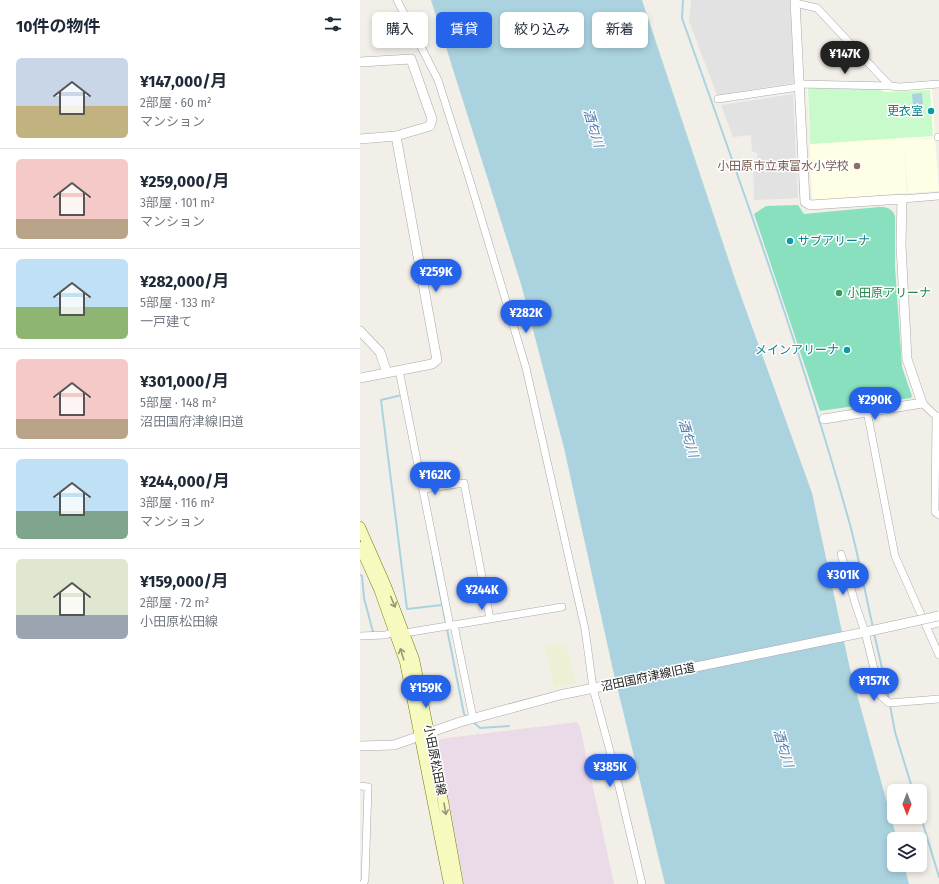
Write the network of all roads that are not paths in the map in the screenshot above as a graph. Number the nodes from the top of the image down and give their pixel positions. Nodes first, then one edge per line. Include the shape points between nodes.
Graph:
1 (397, 0) edge
2 (795, 2) edge
3 (360, 62) edge
4 (939, 84) edge
5 (800, 85) junction
6 (890, 86) junction
7 (718, 99) dead end
8 (396, 136) junction
9 (360, 139) edge
10 (939, 196) edge
11 (902, 199) junction
12 (362, 336) edge
13 (399, 370) junction
14 (387, 373) junction
15 (360, 378) edge
16 (922, 403) junction
17 (867, 412) junction
18 (938, 416) edge
19 (824, 419) dead end
20 (424, 489) junction
21 (939, 515) edge
22 (360, 527) edge
23 (360, 547) edge
24 (841, 554) dead end
25 (562, 607) dead end
26 (939, 616) edge
27 (490, 619) junction
28 (939, 623) edge
29 (452, 626) junction
30 (926, 626) junction
31 (868, 631) junction
32 (400, 633) junction
33 (360, 636) edge
34 (939, 655) edge
35 (593, 688) junction
36 (939, 699) edge
37 (473, 718) junction
38 (425, 735) junction
39 (360, 746) edge
40 (360, 786) edge
41 (363, 884) edge
42 (449, 884) edge
43 (458, 884) edge
44 (642, 884) edge

1 - 35 street via 438,80 472,184 526,368 585,629
2 - 5 street
2 - 6 street via 817,8
3 - 8 street via 411,59 432,118 430,126
4 - 6 street
5 - 6 street
5 - 7 street
5 - 11 street via 805,202 810,204
8 - 9 street
8 - 13 street via 437,360 432,364
10 - 11 street
11 - 16 street via 901,245 907,359
12 - 14 street via 380,352
13 - 14 street
13 - 20 street
14 - 15 street
16 - 17 street
16 - 18 street
17 - 19 street
17 - 30 street via 895,556
18 - 21 street via 935,512
20 - 27 street via 464,483
20 - 29 street
22 -> 32 main road, 小田原松田線
23 - 32 main road, 小田原松田線
24 - 31 street via 856,606
25 - 27 street
26 - 31 street, 沼田国府津線旧道, bridge
27 - 29 street
28 - 30 street
29 - 32 street
29 - 37 street
30 - 34 street
31 - 35 street, 沼田国府津線旧道
31 - 36 street via 876,685 884,701 899,704
32 - 33 street
32 - 38 main road, 小田原松田線 via 414,659
35 - 37 street, 沼田国府津線旧道
35 - 44 street via 616,770
37 - 38 street, 沼田国府津線旧道
38 - 39 street, 沼田国府津線旧道 via 394,744
38 - 42 main road, 小田原松田線
38 -> 43 main road, 小田原松田線
40 - 41 street via 368,787

